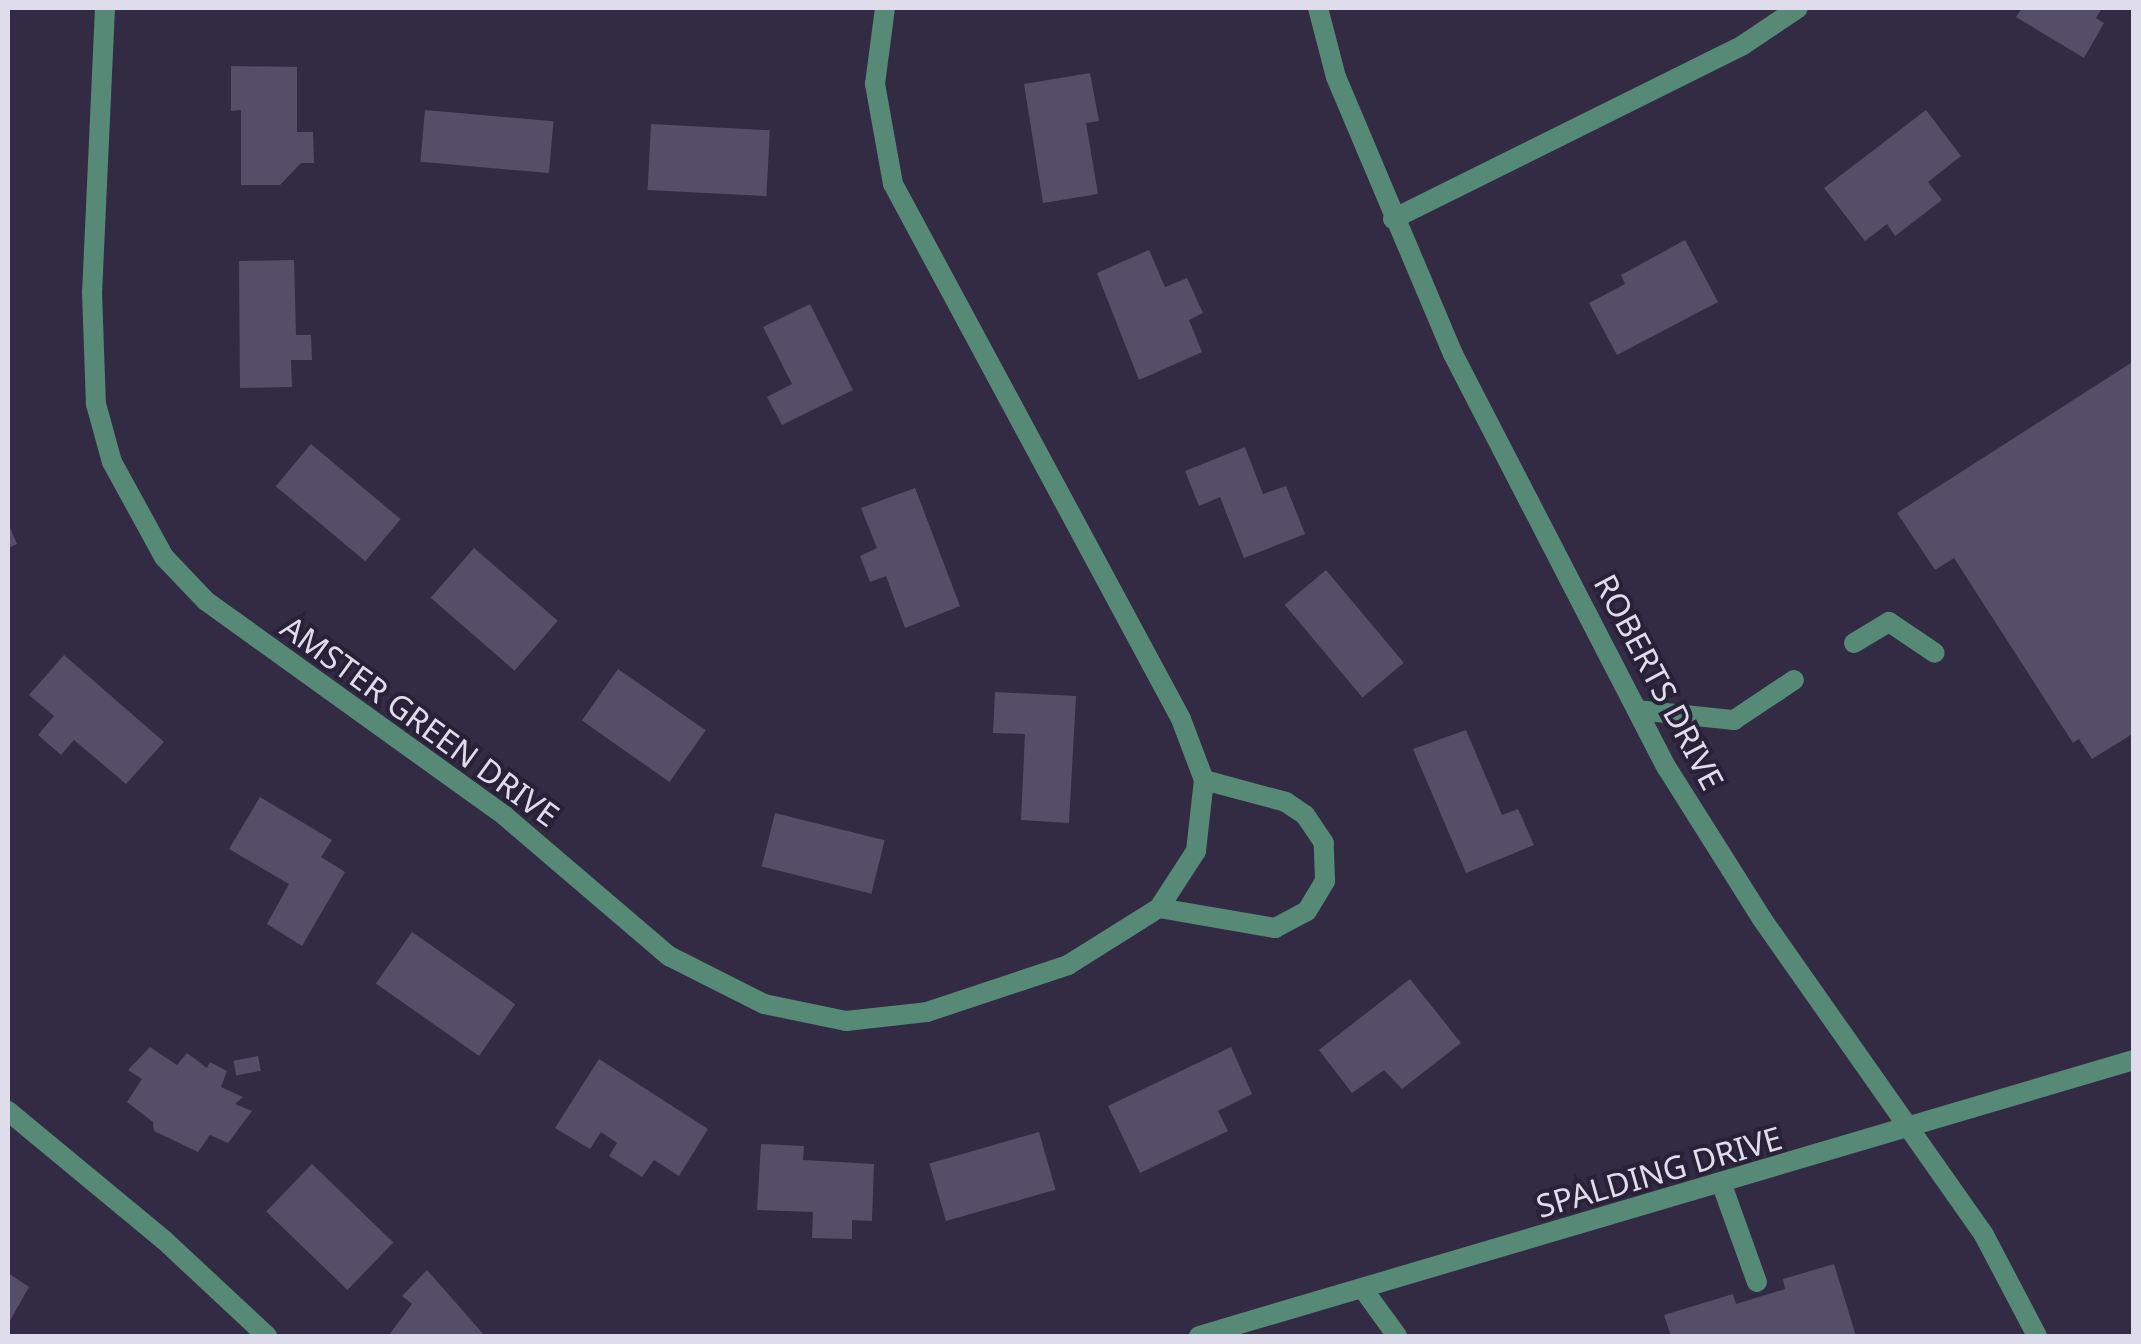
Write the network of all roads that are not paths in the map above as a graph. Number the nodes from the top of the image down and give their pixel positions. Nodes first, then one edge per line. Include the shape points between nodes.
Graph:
1 (105, 8) edge
2 (884, 8) edge
3 (1318, 8) edge
4 (1798, 8) edge
5 (1393, 219) junction
6 (1854, 643) dead end
7 (1934, 653) dead end
8 (1794, 680) dead end
9 (1637, 710) junction
10 (1204, 780) junction
11 (1159, 908) junction
12 (2134, 1060) edge
13 (8, 1110) edge
14 (1914, 1130) junction
15 (1722, 1185) junction
16 (1756, 1282) dead end
17 (1363, 1289) junction
18 (267, 1336) edge
19 (1199, 1336) edge
20 (1396, 1336) edge
21 (2038, 1336) edge

1 - 11 street, AMSTER GREEN DRIVE via 92,292 96,404 134,512 206,601 505,816 670,956 764,1004 846,1021 927,1012 1068,965 1125,936
2 - 10 street, AMSTER GREEN DRIVE via 874,84 893,184 1181,719
3 - 5 street, ROBERTS DRIVE via 1336,77
4 - 5 street via 1744,45
5 - 9 street, ROBERTS DRIVE via 1453,354
6 - 7 street via 1889,622
8 - 9 street via 1734,720 1702,722
9 - 14 street, ROBERTS DRIVE via 1762,919
10 - 11 street, AMSTER GREEN DRIVE via 1196,851
10 - 11 street via 1286,802 1305,815 1324,843 1325,881 1307,911 1274,928
12 - 14 street, SPALDING DRIVE
13 - 18 street
14 - 15 street, SPALDING DRIVE
14 - 21 street, ROBERTS DRIVE via 1984,1236
15 - 16 street
15 - 17 street, SPALDING DRIVE
17 - 19 street, SPALDING DRIVE
17 - 20 street

